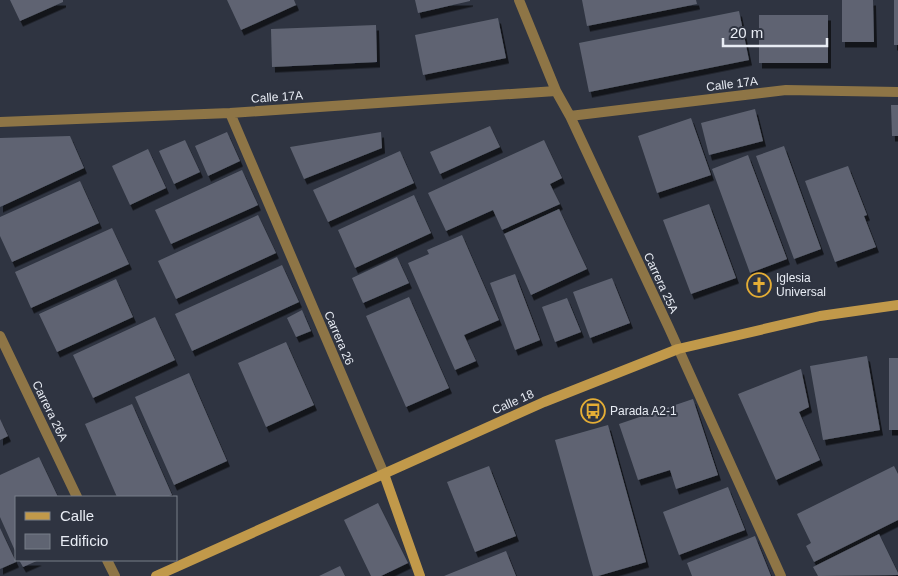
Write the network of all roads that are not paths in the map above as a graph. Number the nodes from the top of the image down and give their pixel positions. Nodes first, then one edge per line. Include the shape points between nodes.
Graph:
1 (519, 0) edge
2 (556, 91) junction
3 (898, 92) edge
4 (230, 113) junction
5 (570, 116) junction
6 (0, 122) edge
7 (898, 305) edge
8 (0, 336) edge
9 (678, 349) junction
10 (384, 474) junction
11 (77, 496) edge
12 (108, 561) edge
13 (115, 576) edge
14 (156, 576) edge
15 (420, 576) edge
16 (781, 576) edge

1 - 2 street, Carrera 25A
2 - 4 street, Calle 17A
2 - 5 street, Carrera 25A
3 - 5 street, Calle 17A via 786,90
4 - 6 street, Calle 17A
4 - 10 street, Carrera 26
5 - 9 street, Carrera 25A
7 - 9 main road, Calle 18 via 820,316
8 - 11 street, Carrera 26A
9 - 10 main road, Calle 18 via 544,402
9 - 16 street, Carrera 25A
10 - 14 main road, Calle 18
10 - 15 main road, Carrera 26
12 - 13 street

